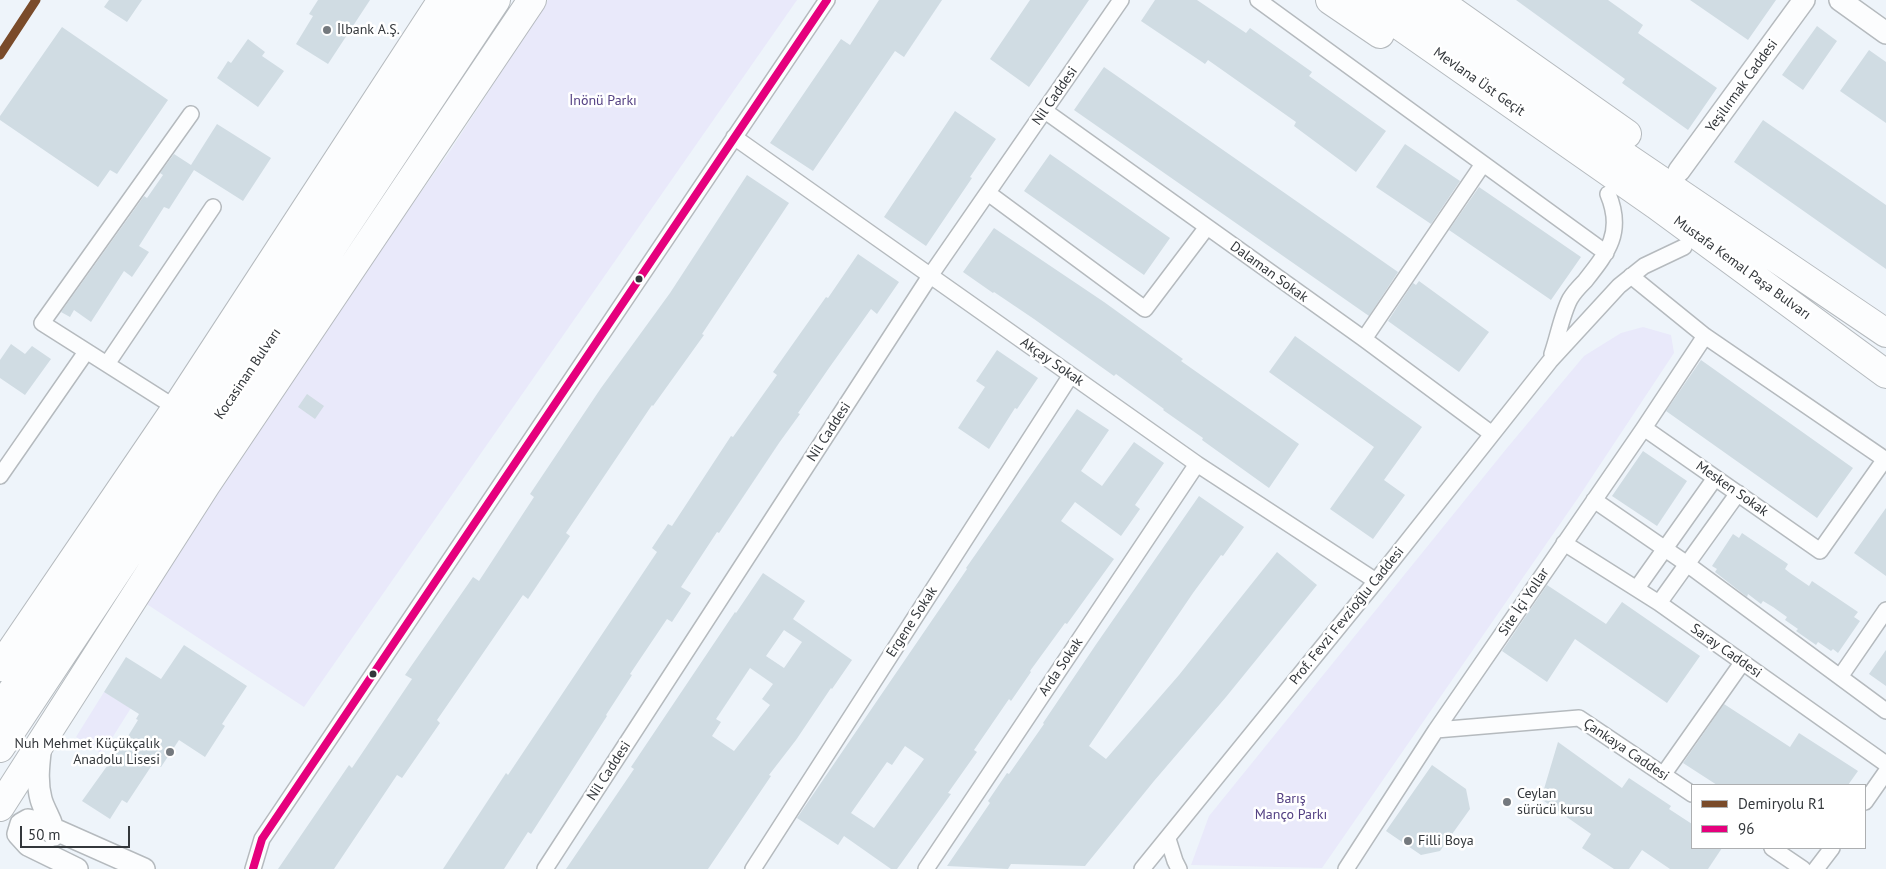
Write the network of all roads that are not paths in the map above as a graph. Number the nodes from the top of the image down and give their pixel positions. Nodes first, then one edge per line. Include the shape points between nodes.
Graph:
1 (442, 0) edge
2 (469, 0) edge
3 (496, 0) edge
4 (532, 0) edge
5 (827, 0) edge
6 (1121, 0) edge
7 (1258, 0) edge
8 (1330, 0) edge
9 (1363, 0) edge
10 (1400, 0) edge
11 (1437, 0) edge
12 (1804, 0) edge
13 (1840, 0) edge
14 (1886, 33) edge
15 (1045, 111) junction
16 (191, 114) dead end
17 (399, 127) junction
18 (734, 136) junction
19 (1602, 154) junction
20 (1484, 164) junction
21 (1679, 172) junction
22 (988, 193) junction
23 (1608, 194) junction
24 (213, 207) dead end
25 (1207, 227) junction
26 (1684, 247) junction
27 (1606, 253) junction
28 (930, 276) junction
29 (1631, 276) junction
30 (249, 297) junction
31 (1849, 308) junction
32 (1886, 333) edge
33 (307, 336) junction
34 (1705, 336) junction
35 (1835, 337) junction
36 (1364, 339) junction
37 (86, 352) junction
38 (1550, 361) junction
39 (107, 364) junction
40 (1886, 374) edge
41 (1071, 375) junction
42 (176, 408) junction
43 (1644, 428) junction
44 (1492, 434) junction
45 (1885, 459) edge
46 (1197, 464) junction
47 (0, 476) edge
48 (1715, 478) junction
49 (1738, 493) junction
50 (1594, 500) junction
51 (1564, 543) junction
52 (1664, 550) junction
53 (1687, 564) junction
54 (1376, 581) junction
55 (1637, 588) junction
56 (1659, 604) junction
57 (1886, 610) edge
58 (1742, 662) junction
59 (2, 665) edge
60 (1840, 677) junction
61 (0, 709) edge
62 (63, 710) junction
63 (1886, 711) edge
64 (1436, 730) junction
65 (41, 744) junction
66 (0, 748) edge
67 (1886, 764) edge
68 (1886, 772) edge
69 (1663, 774) junction
70 (0, 783) edge
71 (1691, 793) edge
72 (1866, 801) edge
73 (0, 807) edge
74 (54, 828) junction
75 (1168, 838) junction
76 (1773, 849) edge
77 (1831, 849) edge
78 (40, 851) junction
79 (77, 869) edge
80 (144, 869) edge
81 (253, 869) edge
82 (545, 869) edge
83 (752, 869) edge
84 (926, 869) edge
85 (1142, 869) edge
86 (1180, 869) edge
87 (1346, 869) edge
88 (1803, 869) edge
89 (1816, 869) edge

1 - 30 highway
2 - 17 highway, Kocasinan Bulvarı
3 - 17 highway, Kocasinan Bulvarı
4 - 33 highway
5 - 18 street
6 - 15 street, Nil Caddesi
7 - 20 street
8 - 23 highway
9 - 19 highway, Mevlana Üst Geçit
10 - 19 highway, Mevlana Üst Geçit
11 - 21 highway
12 - 21 street, Yeşilırmak Caddesi
13 - 14 street
15 - 22 street, Nil Caddesi
15 - 25 street, Dalaman Sokak
16 - 37 street via 42,323
17 - 30 highway
17 - 33 highway
17 - 61 highway, Kocasinan Bulvarı via 173,449
17 - 66 highway, Kocasinan Bulvarı
18 - 28 street, Akçay Sokak
18 - 81 street via 262,839
19 - 31 highway, Mustafa Kemal Paşa Bulvarı
19 - 35 highway, Mustafa Kemal Paşa Bulvarı via 1656,205
20 - 27 street
20 - 36 street
21 - 31 highway via 1812,261
22 - 25 street via 1145,309
22 - 28 street, Nil Caddesi
23 - 26 highway
23 - 27 street via 1615,225
24 - 39 street
25 - 36 street, Dalaman Sokak
26 - 29 street, Prof. Fevzi Fevzioğlu Caddesi
26 - 35 highway via 1793,324
27 - 38 street via 1570,298
28 - 41 street, Akçay Sokak
28 - 82 street, Nil Caddesi
29 - 34 street
29 - 38 street, Prof. Fevzi Fevzioğlu Caddesi via 1618,286
30 - 42 highway
31 - 32 highway, Mustafa Kemal Paşa Bulvarı
33 - 62 highway via 206,485
34 - 43 street, Site İçi Yollar
34 - 45 street
35 - 40 highway, Mustafa Kemal Paşa Bulvarı
36 - 44 street, Dalaman Sokak
37 - 39 street
37 - 47 street
38 - 44 street, Prof. Fevzi Fevzioğlu Caddesi
39 - 42 street
41 - 46 street, Akçay Sokak
41 - 83 street, Ergene Sokak
42 - 59 highway
43 - 48 street, Mesken Sokak
43 - 50 street, Site İçi Yollar
44 - 54 street, Prof. Fevzi Fevzioğlu Caddesi
45 - 49 street, Mesken Sokak via 1820,551
46 - 54 street, Akçay Sokak
46 - 84 street, Arda Sokak
48 - 49 street, Mesken Sokak
48 - 52 street
49 - 53 street
50 - 51 street, Site İçi Yollar
50 - 52 street
51 - 55 street, Saray Caddesi
51 - 64 street, Site İçi Yollar
52 - 53 street
52 - 55 street
53 - 56 street
53 - 60 street
54 - 75 street, Prof. Fevzi Fevzioğlu Caddesi
55 - 56 street, Saray Caddesi
56 - 58 street, Saray Caddesi
57 - 60 street
58 - 67 street, Saray Caddesi
58 - 69 street
60 - 63 street
62 - 65 highway
62 - 70 highway
64 - 69 street, Çankaya Caddesi via 1579,718
64 - 87 street, Site İçi Yollar
65 - 73 highway
65 - 74 street via 38,786 44,809
68 - 72 street
69 - 71 street, Çankaya Caddesi
74 - 78 street via 51,844
74 - 78 street via 33,821 24,822 19,827 20,839
74 - 80 street
75 - 85 street, Prof. Fevzi Fevzioğlu Caddesi
75 - 86 street
76 - 88 street
77 - 89 street
78 - 79 street

